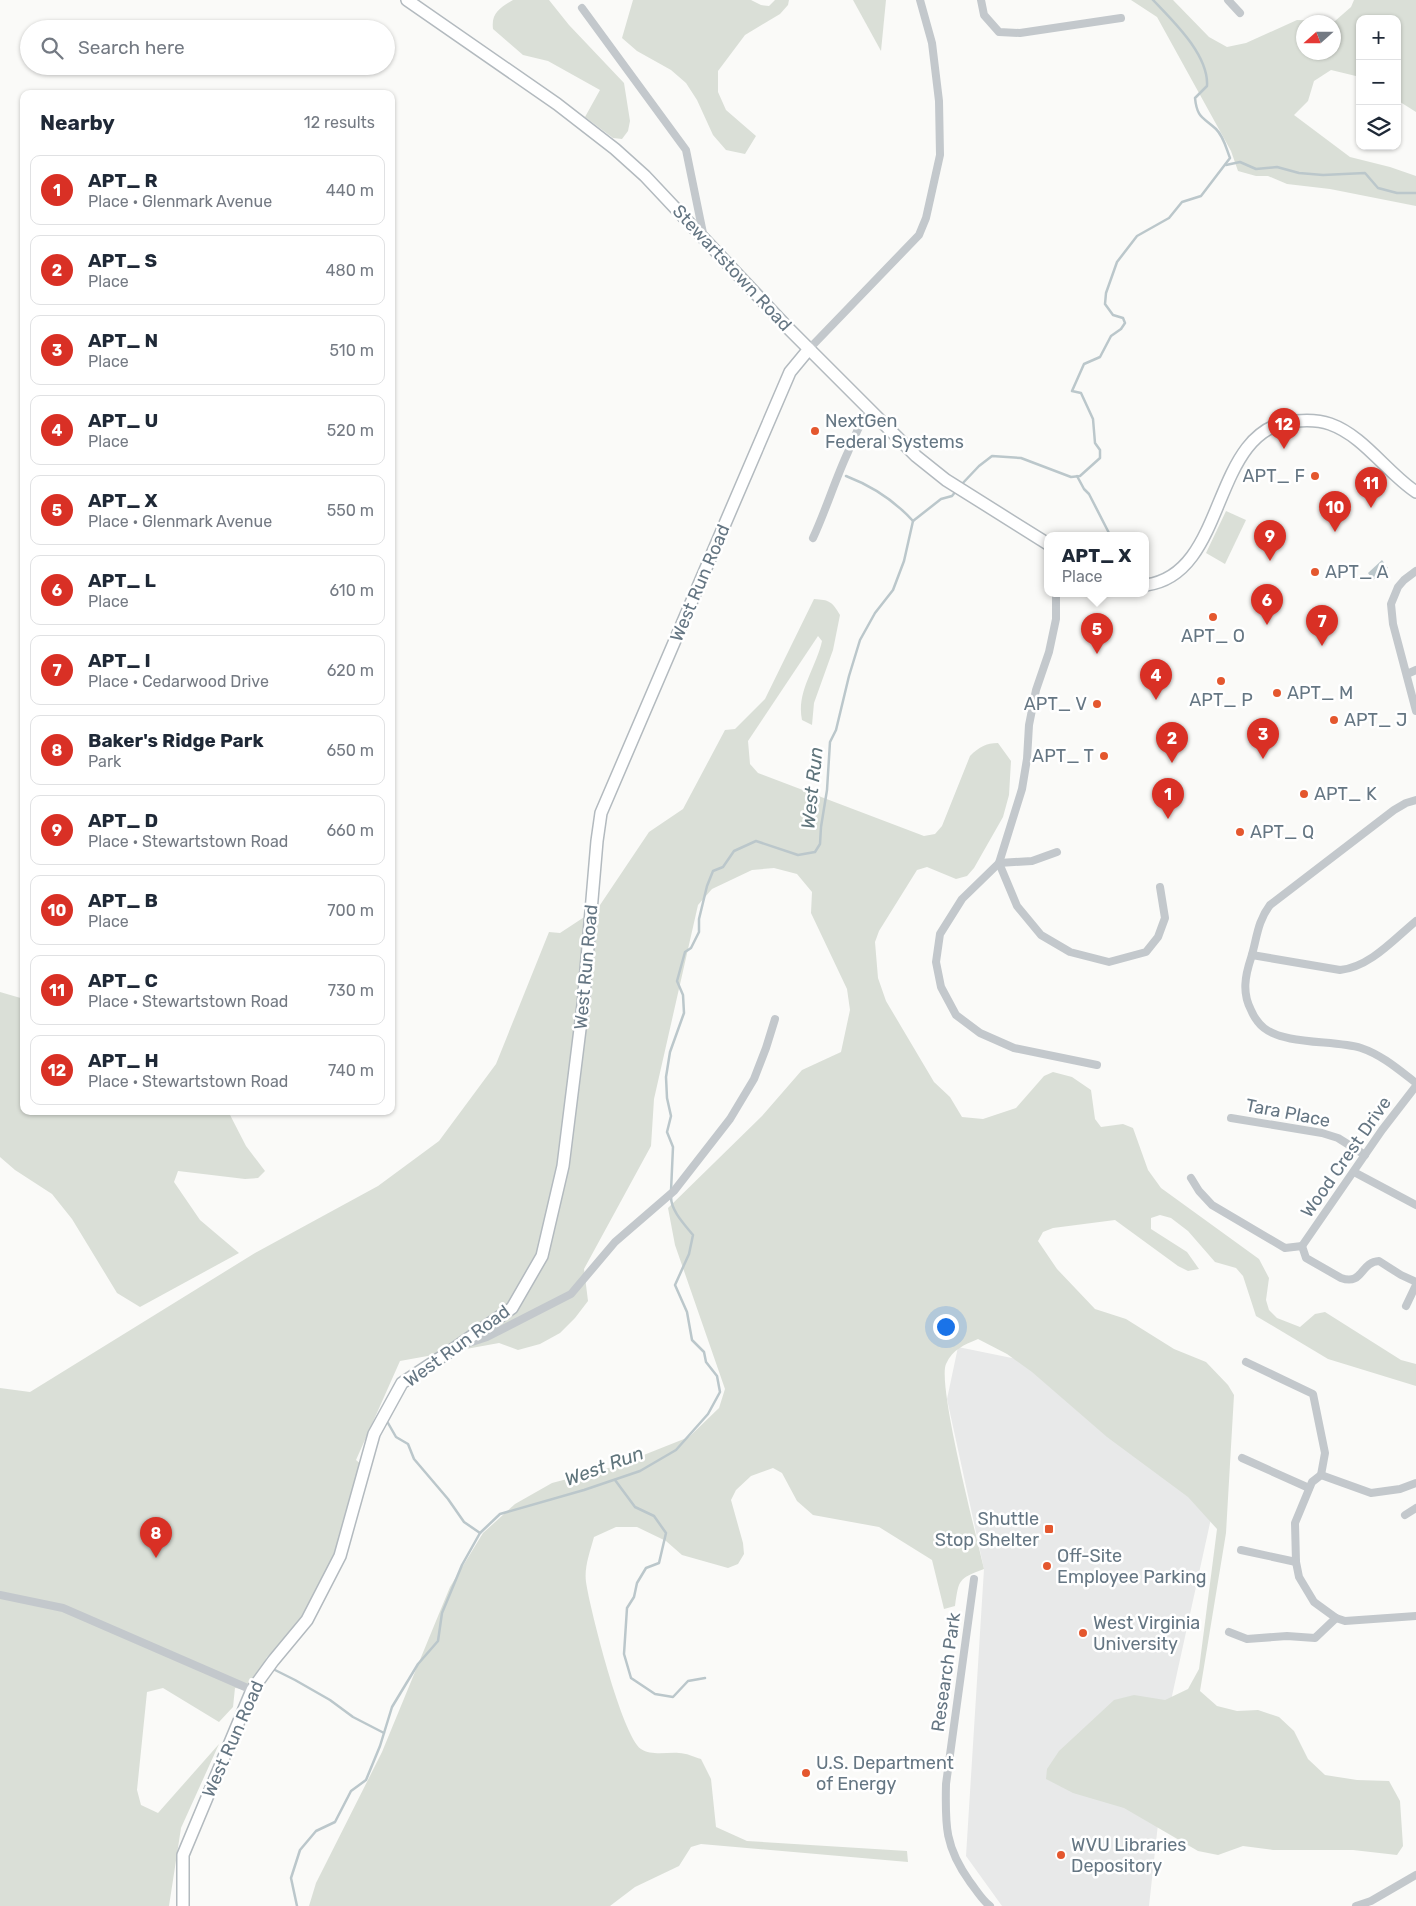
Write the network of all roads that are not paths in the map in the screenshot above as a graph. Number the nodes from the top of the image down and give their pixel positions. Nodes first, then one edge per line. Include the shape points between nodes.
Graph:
1 (407, 0) edge
2 (920, 0) edge
3 (981, 0) edge
4 (1228, 0) edge
5 (582, 8) dead end
6 (1240, 13) dead end
7 (1122, 18) dead end
8 (704, 239) junction
9 (809, 348) junction
10 (869, 410) junction
11 (1416, 492) edge
12 (813, 538) dead end
13 (1044, 542) edge
14 (1416, 571) edge
15 (1149, 584) edge
16 (1056, 597) edge
17 (1416, 670) edge
18 (1406, 674) junction
19 (1416, 711) edge
20 (1416, 800) edge
21 (1057, 852) dead end
22 (998, 862) junction
23 (1160, 887) dead end
24 (1416, 921) edge
25 (1252, 955) junction
26 (775, 1019) dead end
27 (1097, 1065) dead end
28 (1416, 1084) edge
29 (1231, 1118) dead end
30 (1365, 1155) junction
31 (1354, 1172) junction
32 (1191, 1178) dead end
33 (1416, 1205) edge
34 (1302, 1246) junction
35 (1416, 1284) edge
36 (1406, 1306) dead end
37 (459, 1346) junction
38 (1246, 1362) dead end
39 (1242, 1458) dead end
40 (1321, 1475) junction
41 (1416, 1483) edge
42 (1309, 1488) junction
43 (1416, 1508) edge
44 (1405, 1515) dead end
45 (1241, 1550) dead end
46 (1296, 1562) junction
47 (974, 1579) dead end
48 (0, 1595) edge
49 (1416, 1616) edge
50 (1336, 1618) junction
51 (1229, 1632) dead end
52 (252, 1690) junction
53 (1416, 1874) edge
54 (183, 1906) edge
55 (990, 1906) edge
56 (1356, 1906) edge

1 - 8 street, Stewartstown Road via 557,104 615,149
2 - 9 street, West Run Road via 932,43 939,101 940,154 926,218 919,235
3 - 7 street via 984,15 999,32 1020,33
4 - 6 street
5 - 8 street via 686,150
8 - 9 street, Stewartstown Road
9 - 10 street, Stewartstown Road
9 - 37 street, West Run Road via 790,372 601,813 583,1005 563,1166 542,1256 512,1308
10 - 12 street via 843,460
10 - 13 street, Stewartstown Road via 946,480
11 - 15 street via 1353,437 1330,424 1316,420 1279,424 1258,436 1242,457 1201,542 1185,566 1168,578
14 - 18 street via 1398,587 1390,604
16 - 22 street via 1051,644 1036,690 1029,726 1022,789
17 - 18 street
18 - 19 street
20 - 25 street via 1394,810 1270,905 1258,925
21 - 22 street via 1032,861
22 - 23 street via 1017,906 1041,935 1070,952 1109,962 1146,952 1158,937 1166,918
22 - 27 street via 962,900 940,934 936,962 942,987 956,1015 980,1033 1014,1048
24 - 25 street via 1352,969 1340,970
25 - 28 street via 1244,988 1247,1004 1265,1028 1289,1038 1361,1048 1377,1055
26 - 37 street via 754,1079 730,1119 674,1191 615,1242 571,1294 487,1337
28 - 30 street, Wood Crest Drive
29 - 30 street, Tara Place via 1322,1133 1338,1138
30 - 31 street, Wood Crest Drive
31 - 33 street
31 - 34 street, Wood Crest Drive
32 - 34 street via 1212,1205 1285,1248
34 - 35 street via 1306,1258 1347,1281 1359,1277 1368,1264 1379,1260
35 - 36 street
37 - 52 street, West Run Road via 402,1383 374,1434 340,1556 307,1620
38 - 40 street via 1313,1394 1325,1453
39 - 42 street
40 - 41 street via 1371,1494
40 - 42 street
42 - 46 street via 1295,1523
43 - 44 street
45 - 46 street
46 - 50 street via 1299,1577 1314,1602
47 - 55 street, Research Park via 946,1784 945,1814 947,1836 957,1864
48 - 52 street via 63,1608
49 - 50 street via 1345,1622
50 - 51 street via 1315,1638 1247,1639
52 - 54 street, West Run Road via 183,1855
53 - 56 street via 1371,1901

